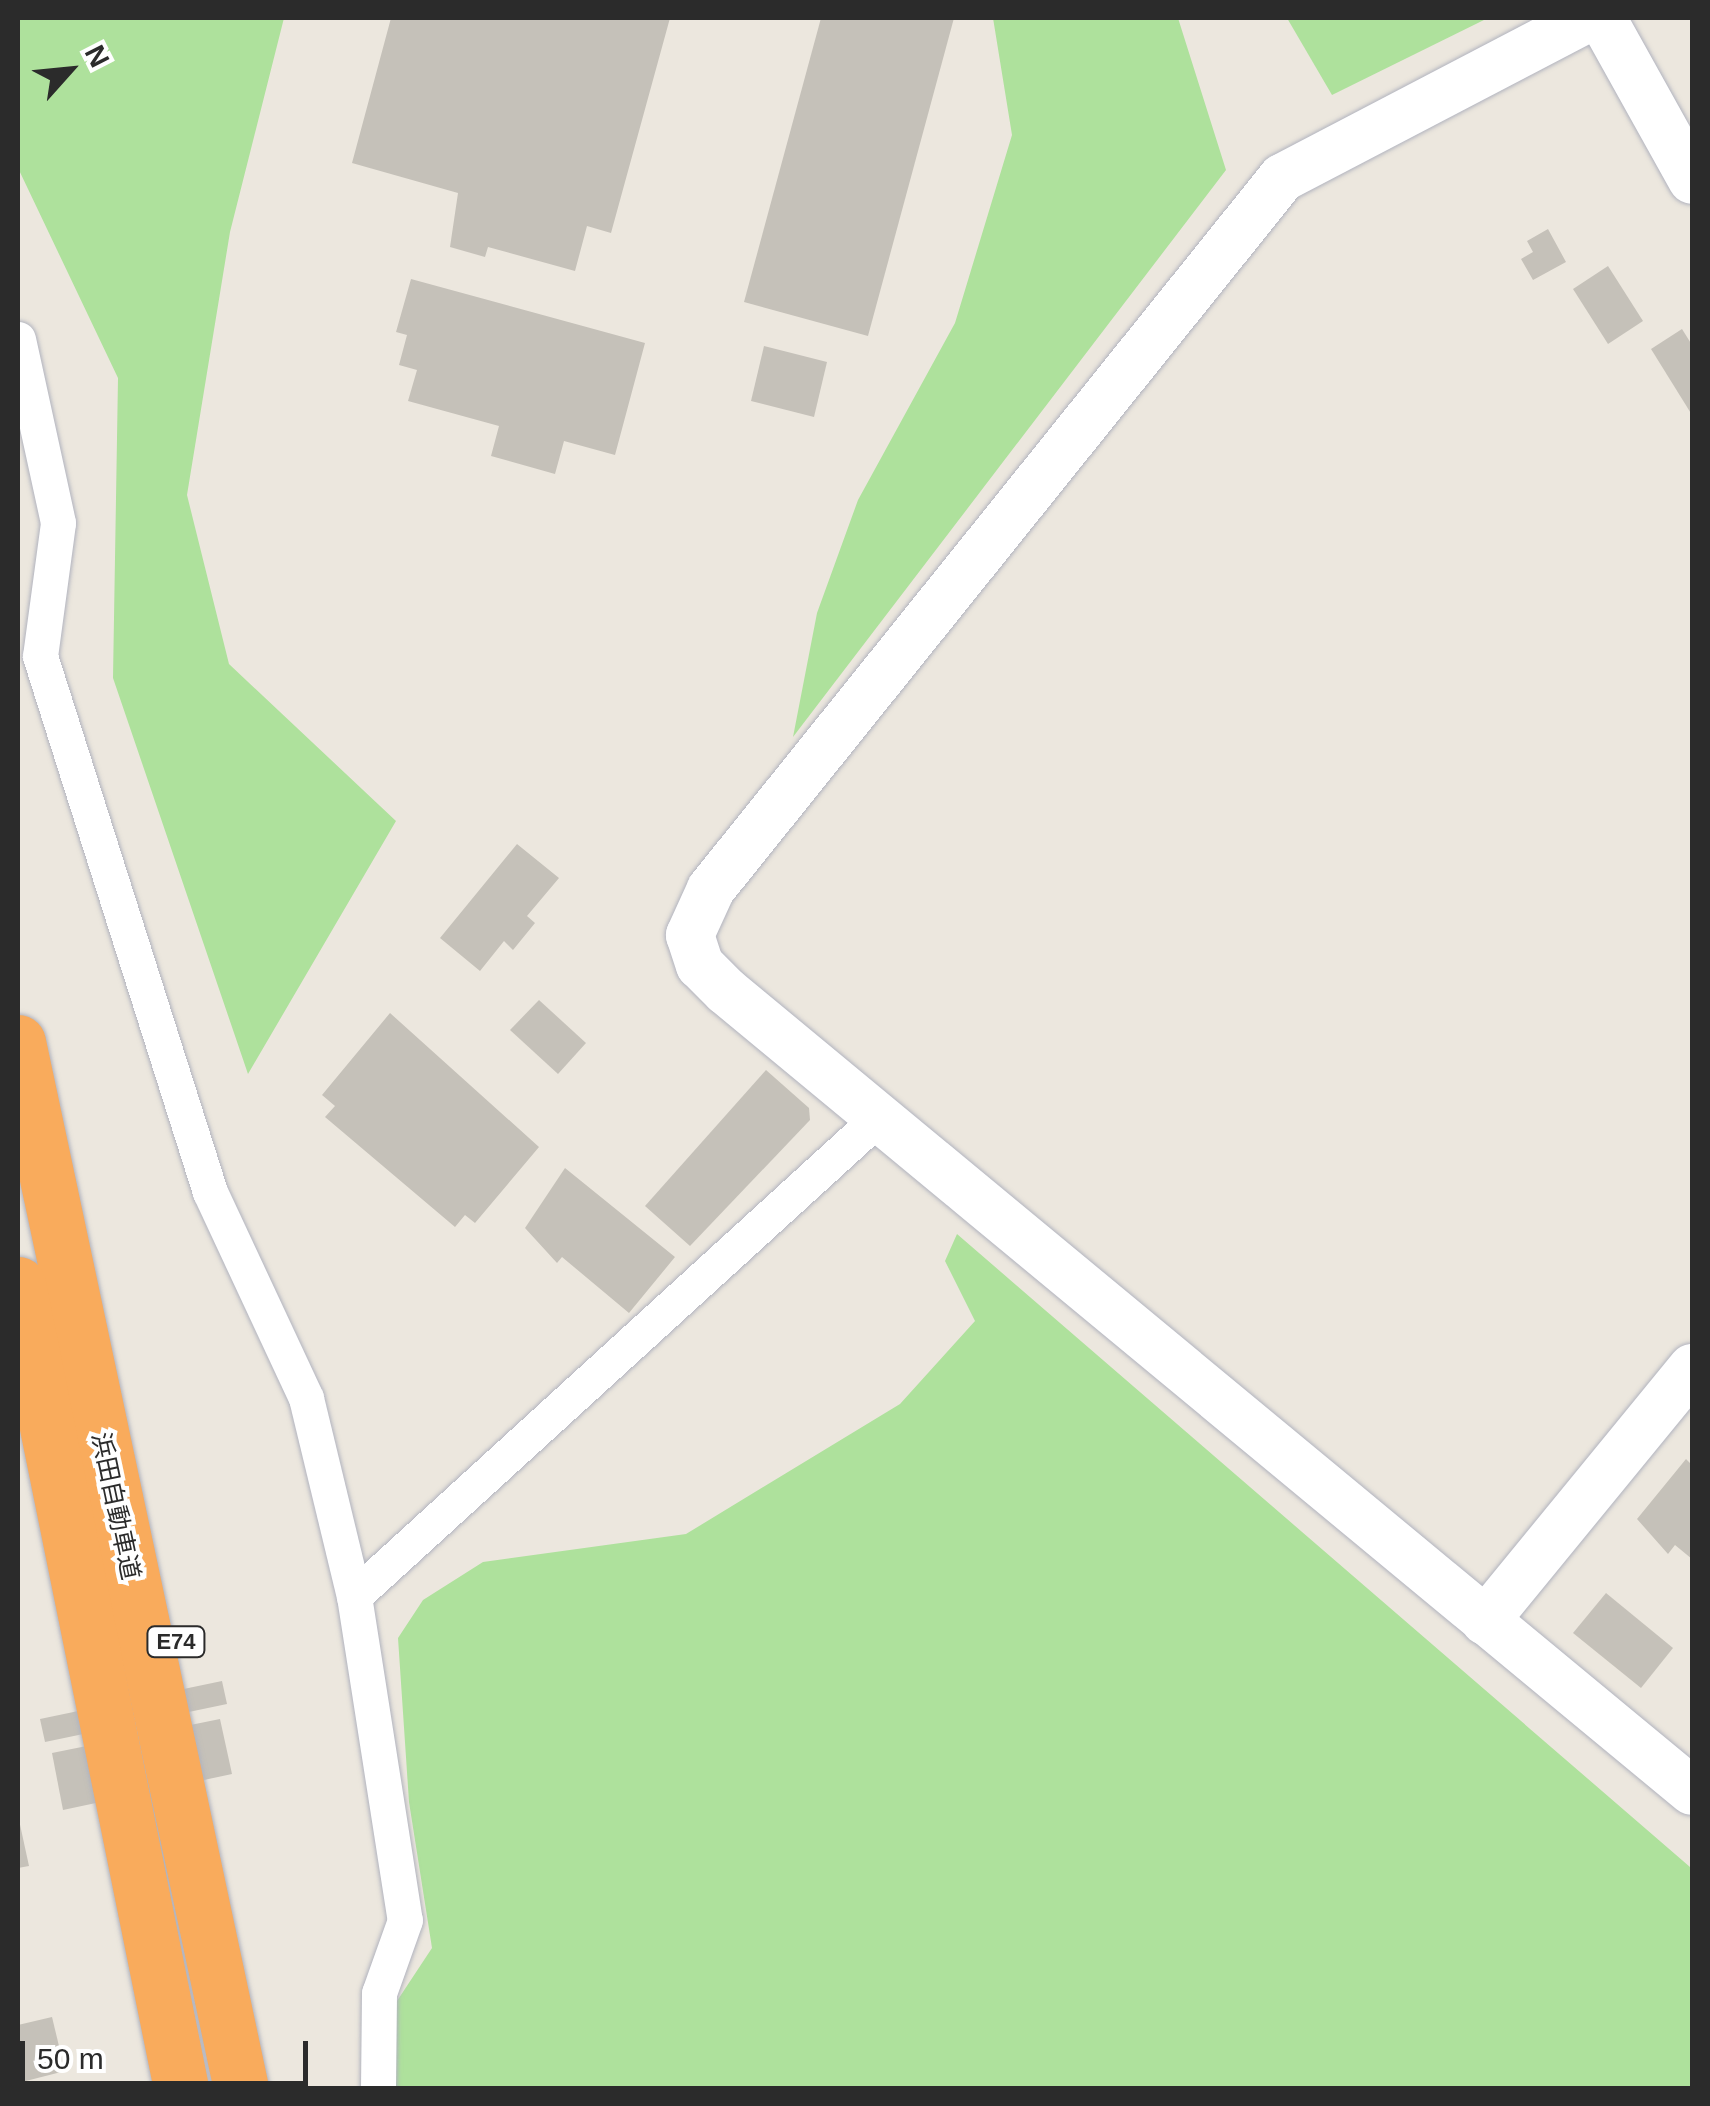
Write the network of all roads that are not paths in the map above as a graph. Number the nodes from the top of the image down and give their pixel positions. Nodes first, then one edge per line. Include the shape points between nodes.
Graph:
1 (1588, 18) edge
2 (1602, 18) edge
3 (1692, 180) edge
4 (18, 339) edge
5 (18, 1042) edge
6 (878, 1118) junction
7 (55, 1203) junction
8 (18, 1284) edge
9 (18, 1368) edge
10 (1692, 1368) edge
11 (354, 1596) junction
12 (1485, 1621) junction
13 (1692, 1792) edge
14 (155, 2088) edge
15 (181, 2088) edge
16 (240, 2088) edge
17 (264, 2088) edge
18 (378, 2088) edge

1 - 6 street via 1282,178 698,905 690,934 700,964
2 - 3 street
4 - 11 street via 58,523 40,656 210,1192 306,1398
5 - 7 highway, 浜田自動車道 / E74
6 - 11 street
6 - 12 street
7 - 16 highway, 浜田自動車道 / E74
7 - 17 highway, E74 via 140,1474
8 - 15 highway
9 - 14 highway via 28,1498
10 - 12 street
11 - 18 street via 405,1920 378,1993
12 - 13 street

